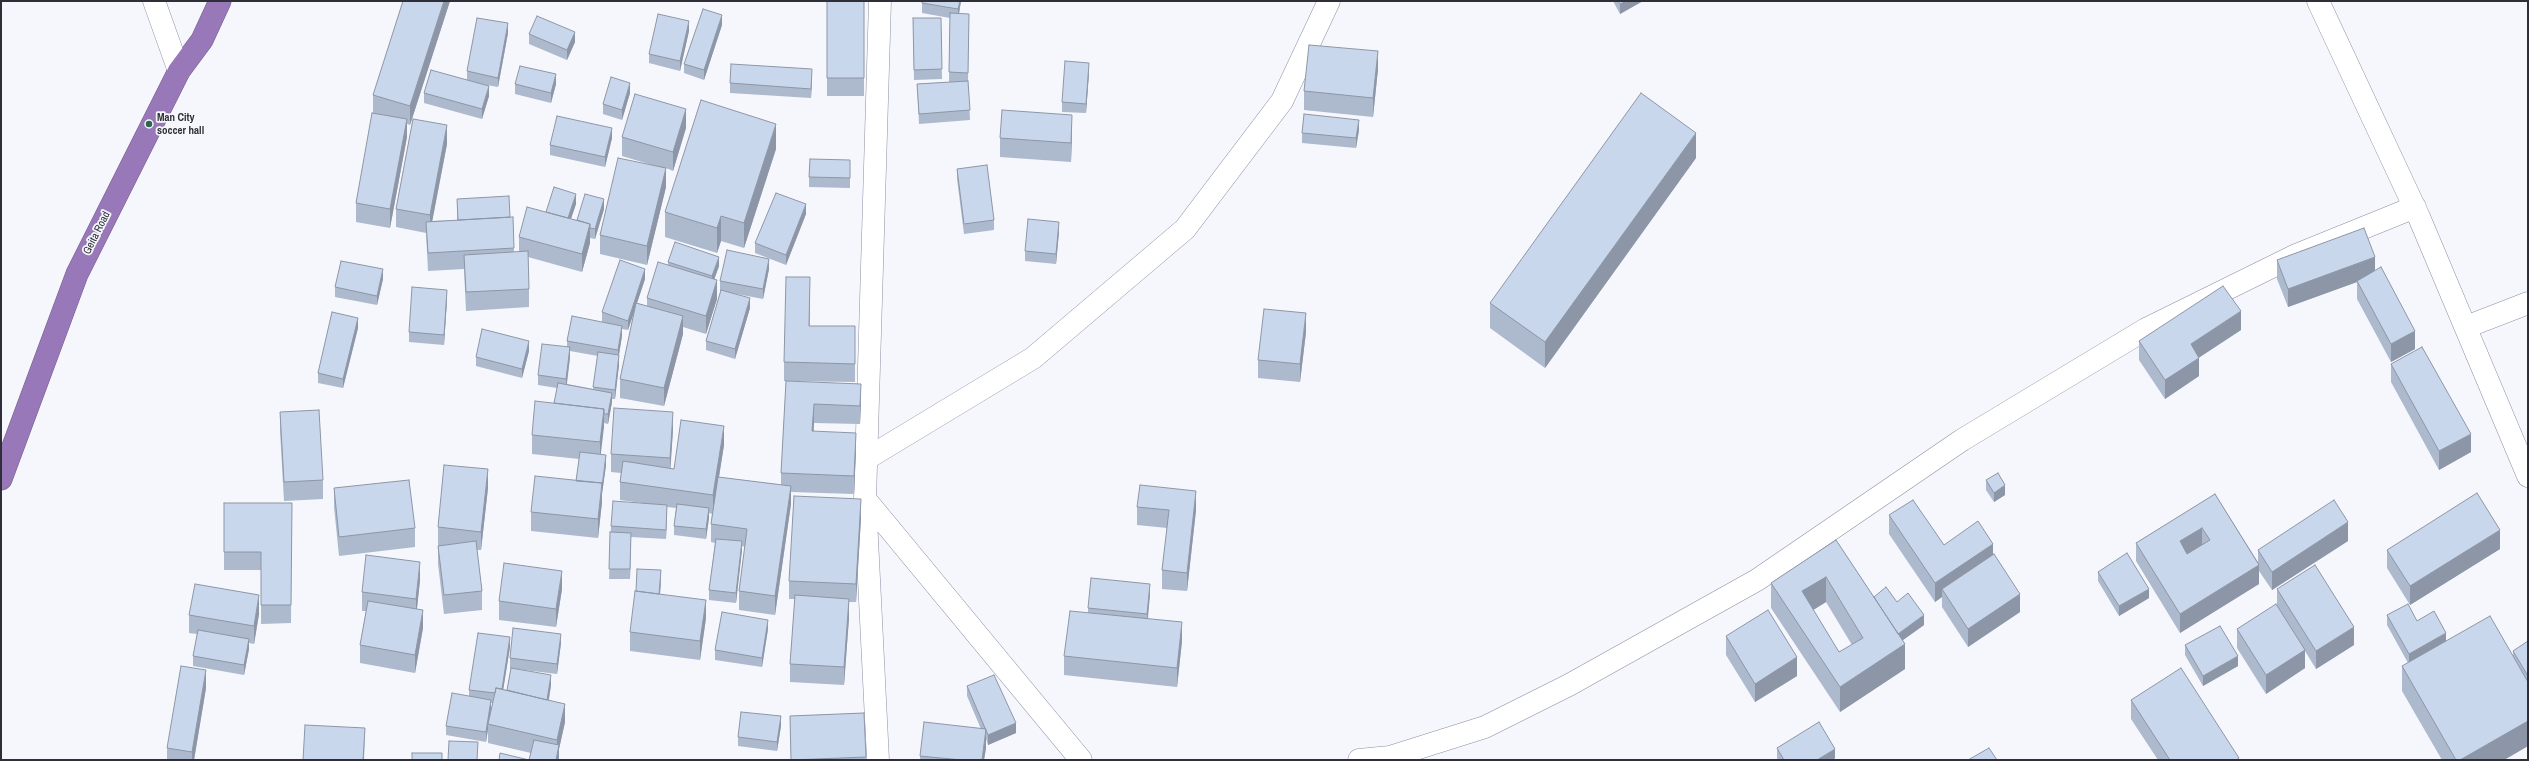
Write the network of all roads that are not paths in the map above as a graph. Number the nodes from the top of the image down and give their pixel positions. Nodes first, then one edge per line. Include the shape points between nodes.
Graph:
1 (154, 1) edge
2 (220, 1) edge
3 (880, 1) edge
4 (1329, 1) edge
5 (2318, 1) edge
6 (179, 71) junction
7 (2415, 207) junction
8 (2528, 303) edge
9 (2466, 327) junction
10 (866, 459) junction
11 (2528, 476) edge
12 (1, 479) edge
13 (865, 499) junction
14 (878, 760) edge
15 (1081, 760) edge
16 (1359, 760) edge

1 - 6 street
2 - 6 highway, Geita Road via 202,40
3 - 10 street
4 - 10 street via 1282,101 1185,229 1033,358
5 - 7 street
6 - 12 highway, Geita Road via 77,274
7 - 9 street
7 - 16 street via 2294,256 2146,329 1962,440 1756,580 1569,685 1485,727 1390,757
8 - 9 street
9 - 11 street
10 - 13 street
13 - 14 street
13 - 15 street

